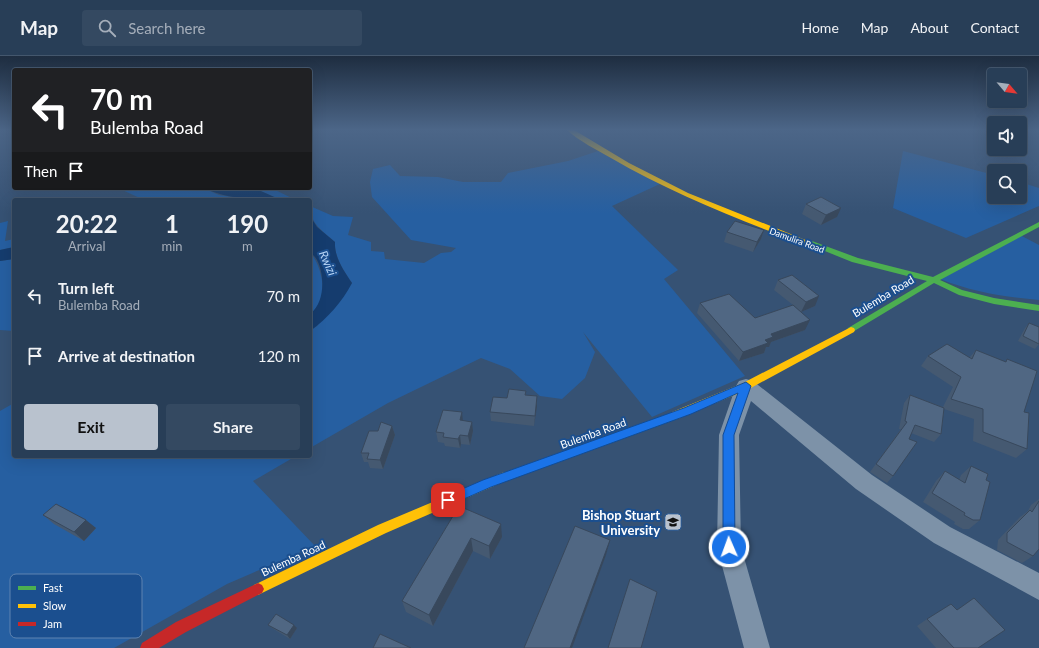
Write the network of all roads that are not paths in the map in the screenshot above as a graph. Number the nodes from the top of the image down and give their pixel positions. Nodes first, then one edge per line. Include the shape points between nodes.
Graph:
1 (615, 158) edge
2 (1039, 224) edge
3 (934, 280) junction
4 (1039, 308) edge
5 (746, 386) junction
6 (1039, 587) edge
7 (147, 648) edge
8 (757, 648) edge

1 - 3 main road, Damulira Road via 741,219 855,260
2 - 3 main road, Bulemba Road
3 - 4 main road, Damulira Road via 959,292
3 - 5 main road, Bulemba Road via 864,323
5 - 6 street via 864,482 942,534
5 - 7 main road, Bulemba Road via 688,411 487,484 382,529 181,627
5 - 8 street via 729,435 729,547

